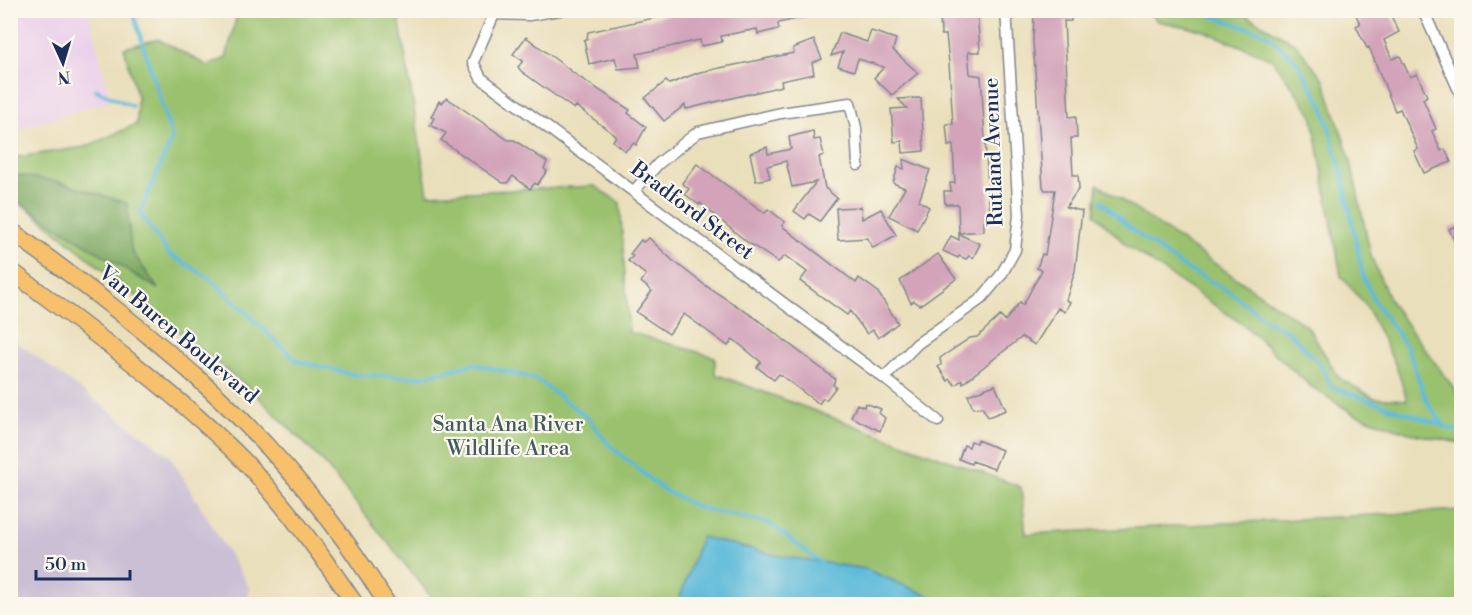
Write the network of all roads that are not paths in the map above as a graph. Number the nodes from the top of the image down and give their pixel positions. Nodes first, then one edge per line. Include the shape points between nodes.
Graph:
1 (560, 10) edge
2 (1006, 10) edge
3 (1423, 10) edge
4 (496, 12) edge
5 (1461, 97) edge
6 (858, 165) dead end
7 (634, 191) junction
8 (10, 230) edge
9 (10, 270) edge
10 (884, 378) junction
11 (938, 421) dead end
12 (354, 604) edge
13 (387, 604) edge

1 - 4 street via 529,15
2 - 10 street, Rutland Avenue via 1019,215 1015,250 981,299 916,344
3 - 5 street
4 - 7 street, Bradford Street via 473,62 481,78
6 - 7 street via 850,103 820,106 698,132 658,164
7 - 10 street, Bradford Street
8 - 13 main road, Van Buren Boulevard via 104,298 244,419 336,527
9 - 12 main road via 142,369 244,461 291,516
10 - 11 street, Bradford Street

